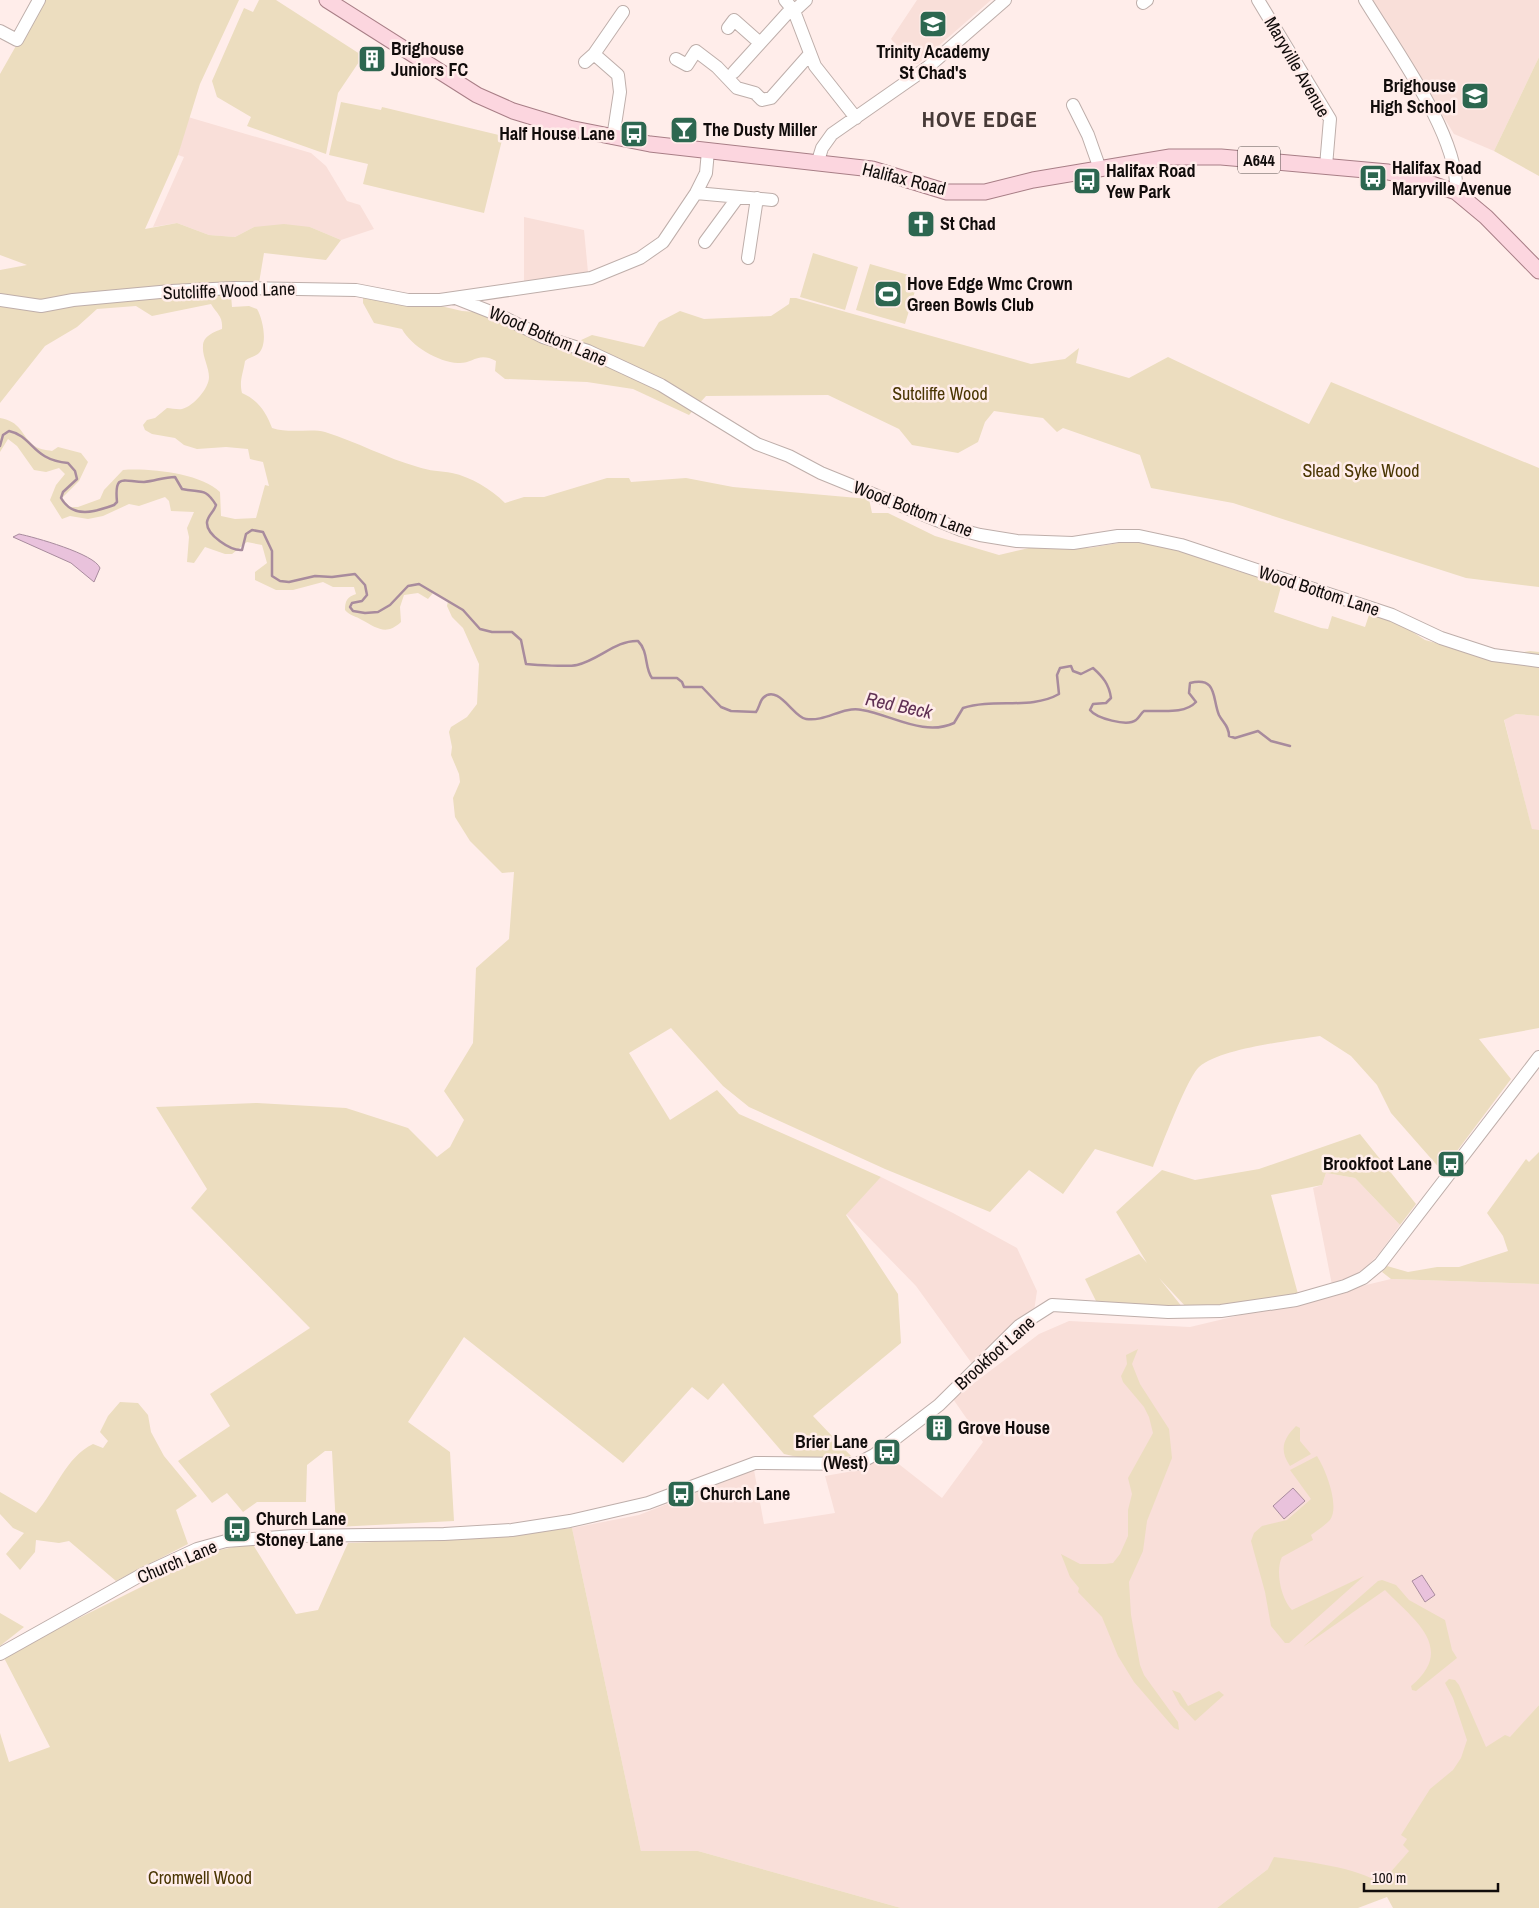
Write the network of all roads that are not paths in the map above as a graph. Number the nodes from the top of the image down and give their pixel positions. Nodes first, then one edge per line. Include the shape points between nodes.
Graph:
1 (39, 0) edge
2 (328, 0) edge
3 (806, 0) edge
4 (1005, 0) edge
5 (1258, 0) edge
6 (1365, 0) edge
7 (790, 6) edge
8 (623, 12) dead end
9 (728, 28) dead end
10 (0, 31) edge
11 (760, 43) junction
12 (809, 55) junction
13 (676, 59) dead end
14 (734, 72) dead end
15 (1073, 105) dead end
16 (856, 118) junction
17 (613, 138) junction
18 (708, 151) junction
19 (818, 161) junction
20 (1326, 166) junction
21 (1100, 169) junction
22 (1456, 192) junction
23 (696, 193) junction
24 (738, 197) junction
25 (758, 198) junction
26 (772, 200) dead end
27 (705, 242) dead end
28 (748, 258) dead end
29 (1539, 271) edge
30 (458, 299) junction
31 (0, 300) edge
32 (1539, 661) edge
33 (1539, 1057) edge
34 (894, 1439) joint
35 (0, 1654) edge

1 - 10 street via 17,40
2 - 17 main road, Halifax Road / A644 via 477,95 513,111
3 - 7 street
4 - 16 street via 928,67
5 - 20 street, Maryville Avenue via 1330,119
6 - 22 street via 1440,124 1457,176
7 - 11 street
7 - 12 street
8 - 17 street via 590,58 618,75 620,92
9 - 11 street via 734,20
11 - 14 street
12 - 13 street via 771,98 762,100 755,93 736,88 717,67 696,51 687,65
12 - 16 street
15 - 21 street
16 - 19 street via 832,134
17 - 18 main road, Halifax Road / A644
18 - 19 main road, Halifax Road / A644
18 - 23 street via 706,173
19 - 21 main road, Halifax Road / A644 via 872,169 947,192 985,192
20 - 21 main road, Halifax Road / A644 via 1221,157 1170,157
20 - 22 main road, Halifax Road / A644 via 1411,177
22 - 29 main road, Halifax Road / A644 via 1486,217
23 - 24 street
23 - 30 street via 663,242 607,274
24 - 25 street
24 - 27 street
25 - 26 street
25 - 28 street
30 - 31 street, Sutcliffe Wood Lane via 408,300 356,290 234,288 73,300 41,306
30 - 32 street, Wood Bottom Lane via 542,337 588,351 662,386 757,444 961,530 1017,541 1072,543 1139,536 1182,545 1357,602 1493,656
33 - 34 street, Brookfoot Lane via 1380,1264 1363,1278 1296,1300 1221,1311 1168,1312 1052,1304 1019,1326 939,1405
34 - 35 street, Church Lane via 857,1464 755,1463 648,1503 570,1521 444,1534 293,1536 226,1541 197,1549 141,1575

